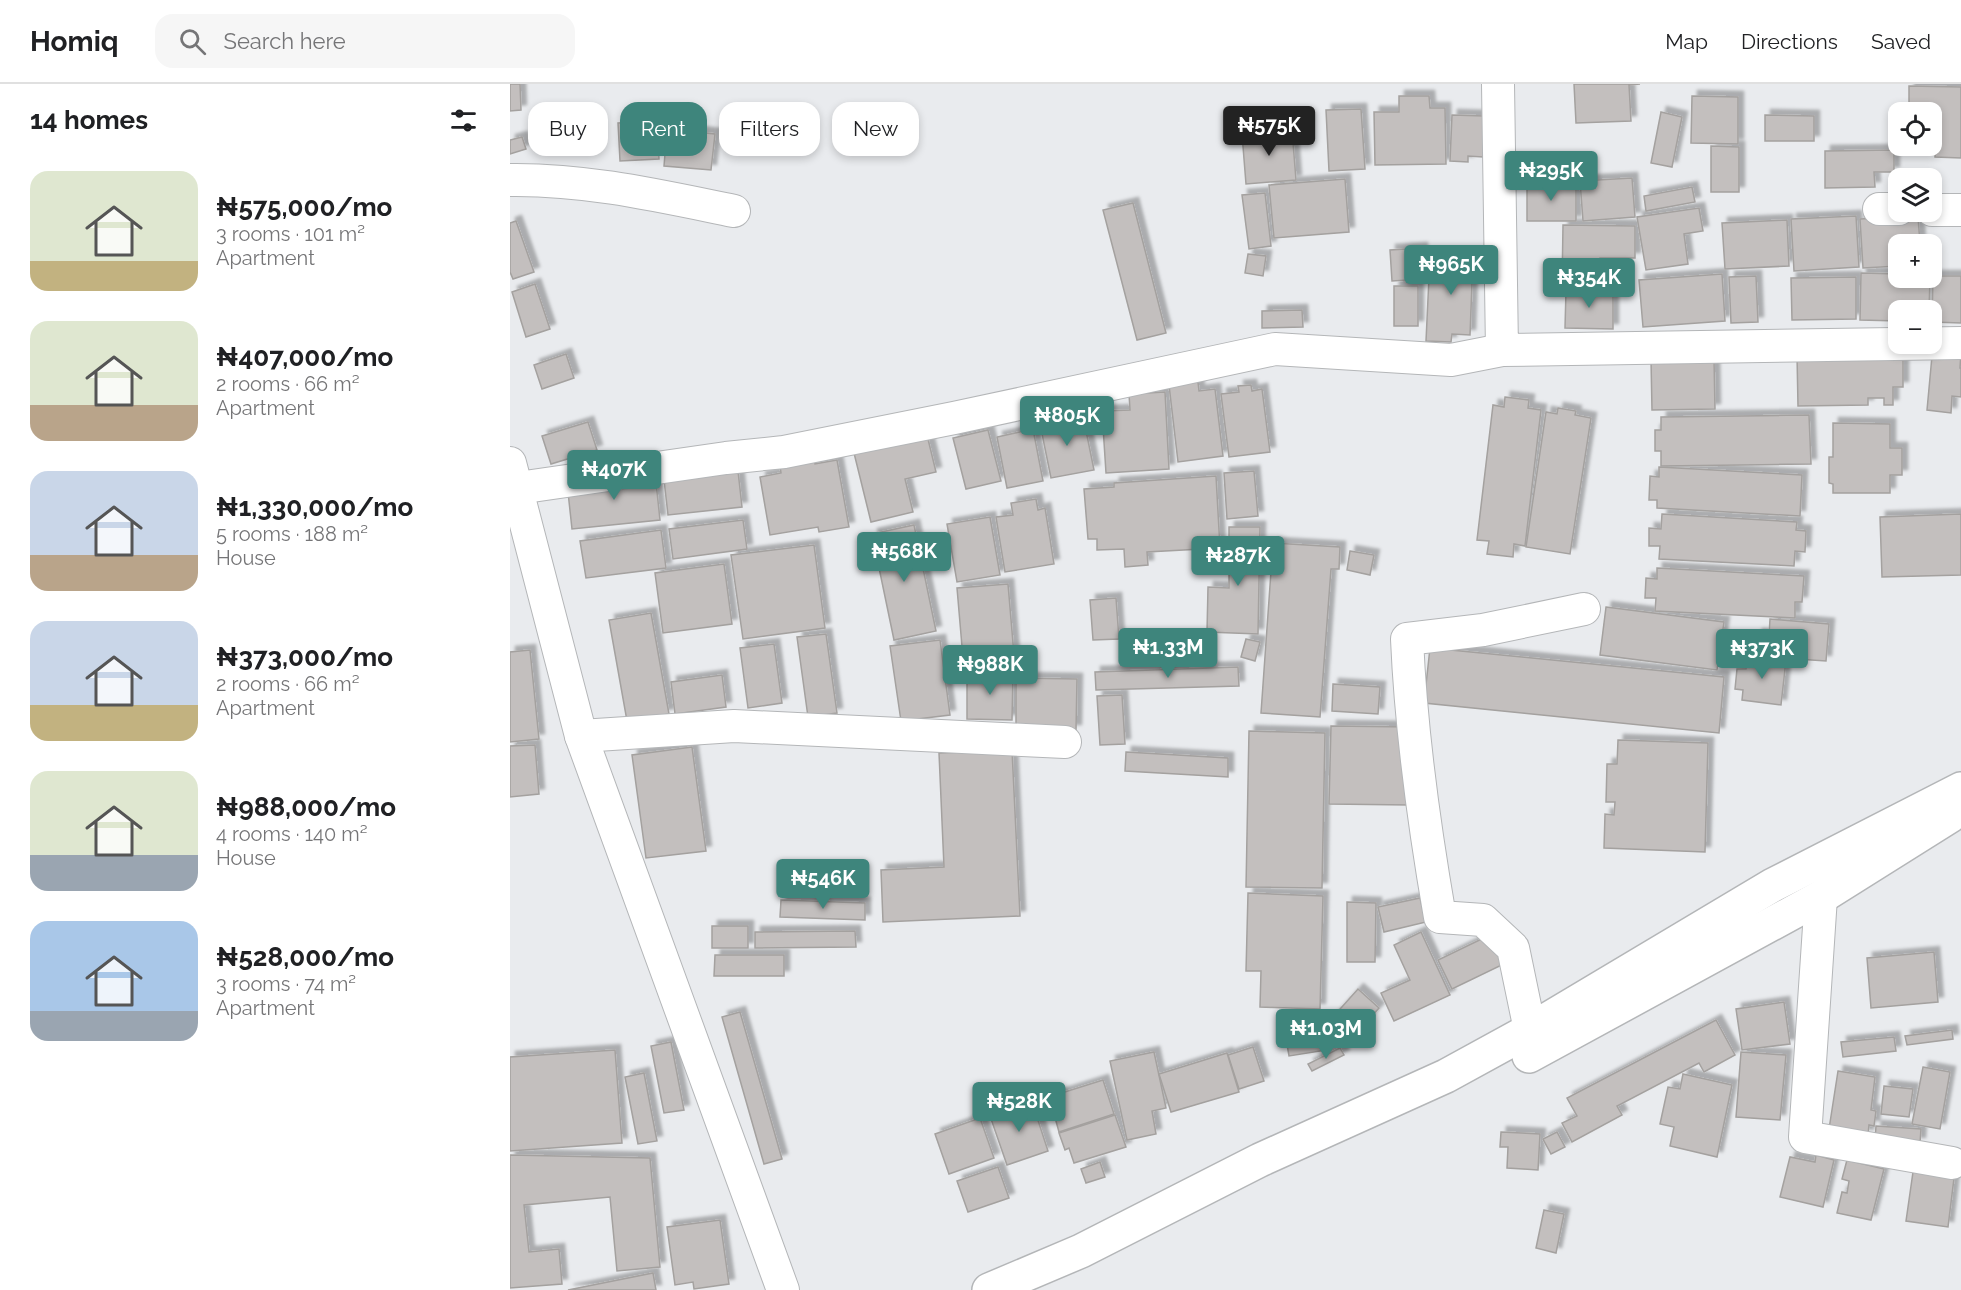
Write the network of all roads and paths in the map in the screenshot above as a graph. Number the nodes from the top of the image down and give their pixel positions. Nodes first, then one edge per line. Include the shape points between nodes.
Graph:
1 (1498, 84) edge
2 (510, 180) edge
3 (1942, 210) edge
4 (1961, 210) edge
5 (734, 211) dead end
6 (1961, 343) edge
7 (1502, 350) junction
8 (514, 476) edge
9 (1584, 609) dead end
10 (581, 736) junction
11 (1065, 742) dead end
12 (1961, 789) edge
13 (1961, 809) edge
14 (1821, 897) junction
15 (1530, 1030) junction
16 (1952, 1163) dead end
17 (783, 1290) edge
18 (989, 1290) edge
19 (1041, 1290) edge

1 - 7 street
2 - 5 street via 540,179 621,188
3 - 4 street
6 - 7 street
7 - 8 street via 1451,360 1275,349 784,452
8 - 10 street
9 - 15 street via 1484,630 1407,639 1425,832 1440,917 1483,920 1513,948
10 - 11 street via 734,726
10 - 17 street
12 - 15 main road via 1773,885
13 - 14 main road
14 - 16 street via 1805,1137
14 - 19 main road via 1478,1083 1269,1176
15 - 18 main road via 1446,1076 1260,1160 1081,1251

